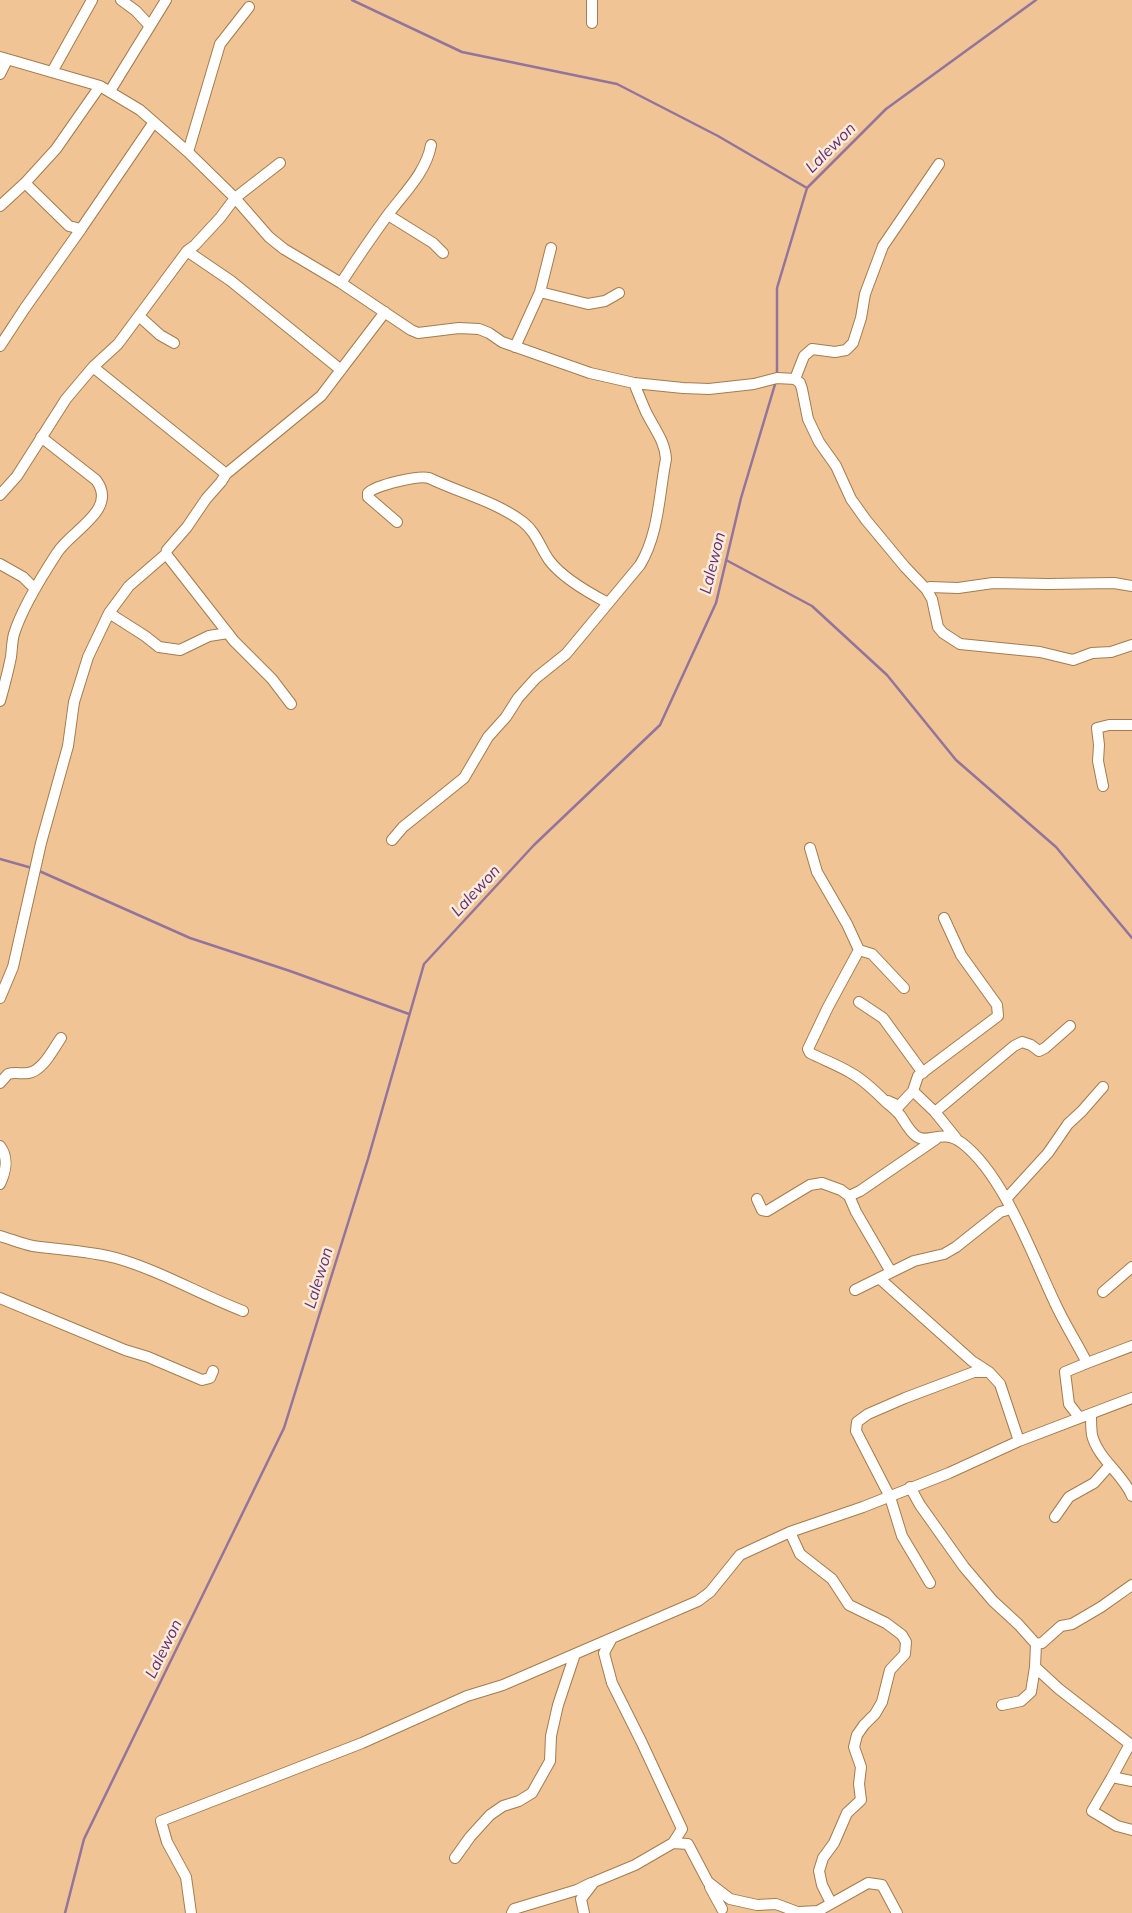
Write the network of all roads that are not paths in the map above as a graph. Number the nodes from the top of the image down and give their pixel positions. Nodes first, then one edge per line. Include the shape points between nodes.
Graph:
1 (92, 0) edge
2 (121, 0) edge
3 (166, 0) edge
4 (592, 0) edge
5 (249, 7) dead end
6 (592, 23) dead end
7 (150, 25) junction
8 (3, 58) edge
9 (52, 72) junction
10 (0, 74) edge
11 (100, 86) junction
12 (110, 91) junction
13 (154, 122) junction
14 (431, 145) dead end
15 (188, 152) junction
16 (280, 163) dead end
17 (939, 164) dead end
18 (25, 182) junction
19 (235, 198) junction
20 (0, 206) edge
21 (388, 215) junction
22 (81, 229) junction
23 (551, 248) dead end
24 (187, 251) junction
25 (443, 253) dead end
26 (341, 283) junction
27 (540, 292) junction
28 (619, 293) dead end
29 (385, 312) junction
30 (139, 316) junction
31 (174, 343) dead end
32 (0, 346) edge
33 (515, 346) junction
34 (93, 367) junction
35 (341, 370) junction
36 (795, 380) junction
37 (634, 383) junction
38 (41, 437) junction
39 (226, 474) junction
40 (0, 495) edge
41 (398, 522) dead end
42 (166, 554) junction
43 (0, 564) edge
44 (1132, 586) edge
45 (35, 589) junction
46 (926, 589) junction
47 (608, 602) junction
48 (109, 613) junction
49 (228, 633) junction
50 (1132, 646) edge
51 (0, 702) edge
52 (291, 704) dead end
53 (1132, 725) edge
54 (1103, 786) dead end
55 (392, 840) dead end
56 (810, 848) dead end
57 (944, 918) dead end
58 (859, 950) junction
59 (904, 988) dead end
60 (0, 998) edge
61 (859, 1002) dead end
62 (1070, 1026) dead end
63 (61, 1038) dead end
64 (923, 1072) junction
65 (0, 1083) edge
66 (1103, 1087) dead end
67 (913, 1091) junction
68 (882, 1098) junction
69 (935, 1112) junction
70 (942, 1136) junction
71 (956, 1139) junction
72 (0, 1146) edge
73 (0, 1184) edge
74 (849, 1196) junction
75 (757, 1199) dead end
76 (1006, 1199) junction
77 (1011, 1209) junction
78 (0, 1236) edge
79 (1132, 1268) edge
80 (891, 1272) junction
81 (879, 1278) junction
82 (855, 1290) dead end
83 (1103, 1292) dead end
84 (0, 1298) edge
85 (242, 1311) dead end
86 (1132, 1346) edge
87 (1088, 1362) junction
88 (214, 1371) dead end
89 (989, 1372) junction
90 (1132, 1401) edge
91 (1091, 1414) junction
92 (1079, 1418) junction
93 (1020, 1440) junction
94 (1110, 1465) junction
95 (910, 1488) junction
96 (1132, 1496) edge
97 (890, 1497) junction
98 (1055, 1517) dead end
99 (790, 1532) junction
100 (930, 1583) dead end
101 (1132, 1585) edge
102 (612, 1638) junction
103 (1036, 1644) junction
104 (576, 1654) junction
105 (1035, 1667) junction
106 (1002, 1705) dead end
107 (1112, 1777) junction
108 (1132, 1781) edge
109 (1132, 1830) edge
110 (674, 1843) junction
111 (455, 1858) dead end
112 (594, 1882) junction
113 (708, 1882) junction
114 (831, 1903) junction
115 (720, 1912) edge
116 (800, 1912) edge
117 (191, 1913) edge
118 (512, 1913) edge
119 (584, 1913) edge
120 (897, 1913) edge

1 - 9 street
2 - 7 street
3 - 7 street
4 - 6 street
5 - 15 street via 220,44
7 - 12 street
8 - 9 street
8 - 10 street
9 - 11 street
11 - 12 street
11 - 18 street via 56,149
12 - 13 street
13 - 15 street
13 - 22 street
14 - 21 street via 416,178
15 - 19 street
16 - 19 street
17 - 36 street via 883,246 865,294 853,343 846,350 834,352 812,349 804,356
18 - 20 street
18 - 22 street via 69,226
19 - 24 street
19 - 26 street via 269,237
21 - 25 street via 433,242
21 - 26 street
22 - 32 street
23 - 27 street
24 - 30 street
24 - 35 street via 231,281
26 - 29 street
27 - 28 street via 588,304 605,301
27 - 33 street
29 - 33 street via 418,333 479,329
29 - 35 street
30 - 31 street
30 - 34 street via 118,344
33 - 37 street via 590,373
34 - 38 street via 66,399
34 - 39 street
35 - 39 street via 321,396
36 - 37 street via 777,378 708,389
36 - 46 street via 800,383 808,419 851,499
37 - 47 street via 646,413 664,443 666,459 654,530 646,556
38 - 40 street via 17,476
38 - 45 street via 96,480 102,489 103,499 92,517 58,550
39 - 42 street
41 - 47 street via 368,497 368,493 391,482 429,478 480,498 522,521 554,565 580,586
42 - 48 street via 129,586
42 - 49 street
43 - 45 street via 23,577
44 - 46 street via 1114,583 993,583
45 - 51 street via 13,635
46 - 50 street via 932,599 938,627 960,644 1040,652 1073,660
47 - 55 street via 566,654 536,678 518,698 488,737 464,778 403,827
48 - 49 street via 159,647 180,650 209,636
48 - 60 street via 88,657 74,702 68,746 41,843 13,967
49 - 52 street
53 - 54 street via 1097,728
56 - 58 street via 817,872
57 - 64 street via 961,955 997,1005 998,1016
58 - 59 street via 872,954
58 - 68 street via 808,1048 810,1053 852,1073
61 - 64 street via 884,1018
62 - 69 street via 1039,1051 1022,1042 1014,1046
63 - 65 street via 35,1071 8,1074
64 - 67 street via 918,1076
66 - 76 street
67 - 68 street via 899,1106
67 - 69 street
68 - 70 street via 918,1138
69 - 71 street
70 - 71 street
70 - 74 street
71 - 76 street via 978,1158
72 - 73 street via 4,1151 6,1170
74 - 75 street via 822,1183 810,1185 767,1211 762,1210
74 - 80 street
76 - 77 street
77 - 80 street via 1000,1212 944,1254 914,1261
77 - 87 street via 1056,1306
78 - 85 street via 32,1246 72,1249 115,1258 170,1277
79 - 83 street
80 - 81 street
81 - 82 street
81 - 89 street via 965,1355
84 - 88 street via 202,1380 210,1378
86 - 87 street
87 - 92 street via 1065,1372 1070,1404
89 - 93 street via 1000,1384
89 - 97 street via 974,1372 913,1394 857,1422 856,1431
90 - 91 street
91 - 92 street
91 - 94 street via 1092,1436
92 - 93 street
93 - 95 street
94 - 96 street
94 - 98 street via 1094,1483 1069,1497
95 - 97 street
95 - 103 street via 964,1567
97 - 99 street
97 - 100 street via 902,1536
99 - 102 street via 740,1555 710,1592 698,1601
99 - 114 street via 800,1554 832,1579 849,1605 886,1623 902,1634 906,1642 905,1654 890,1670 882,1702 857,1735 854,1747 861,1767 861,1800 847,1813 834,1843 823,1858 820,1871 822,1885
101 - 103 street via 1101,1607 1072,1624 1061,1626 1042,1643
102 - 104 street
102 - 110 street via 604,1652 612,1683 682,1829
103 - 105 street
104 - 111 street via 558,1705 550,1760 532,1793 490,1815
104 - 117 street via 503,1685 467,1696 362,1743 161,1820 167,1842 186,1877
105 - 106 street via 1031,1692 1021,1701
105 - 107 street via 1130,1744
107 - 108 street
107 - 109 street via 1092,1811 1117,1826
110 - 112 street via 635,1865
110 - 113 street via 688,1844
112 - 118 street via 514,1909
112 - 119 street via 581,1899
113 - 115 street
113 - 116 street via 730,1900 757,1905 776,1904
114 - 116 street via 818,1911
114 - 120 street via 868,1883 882,1885

